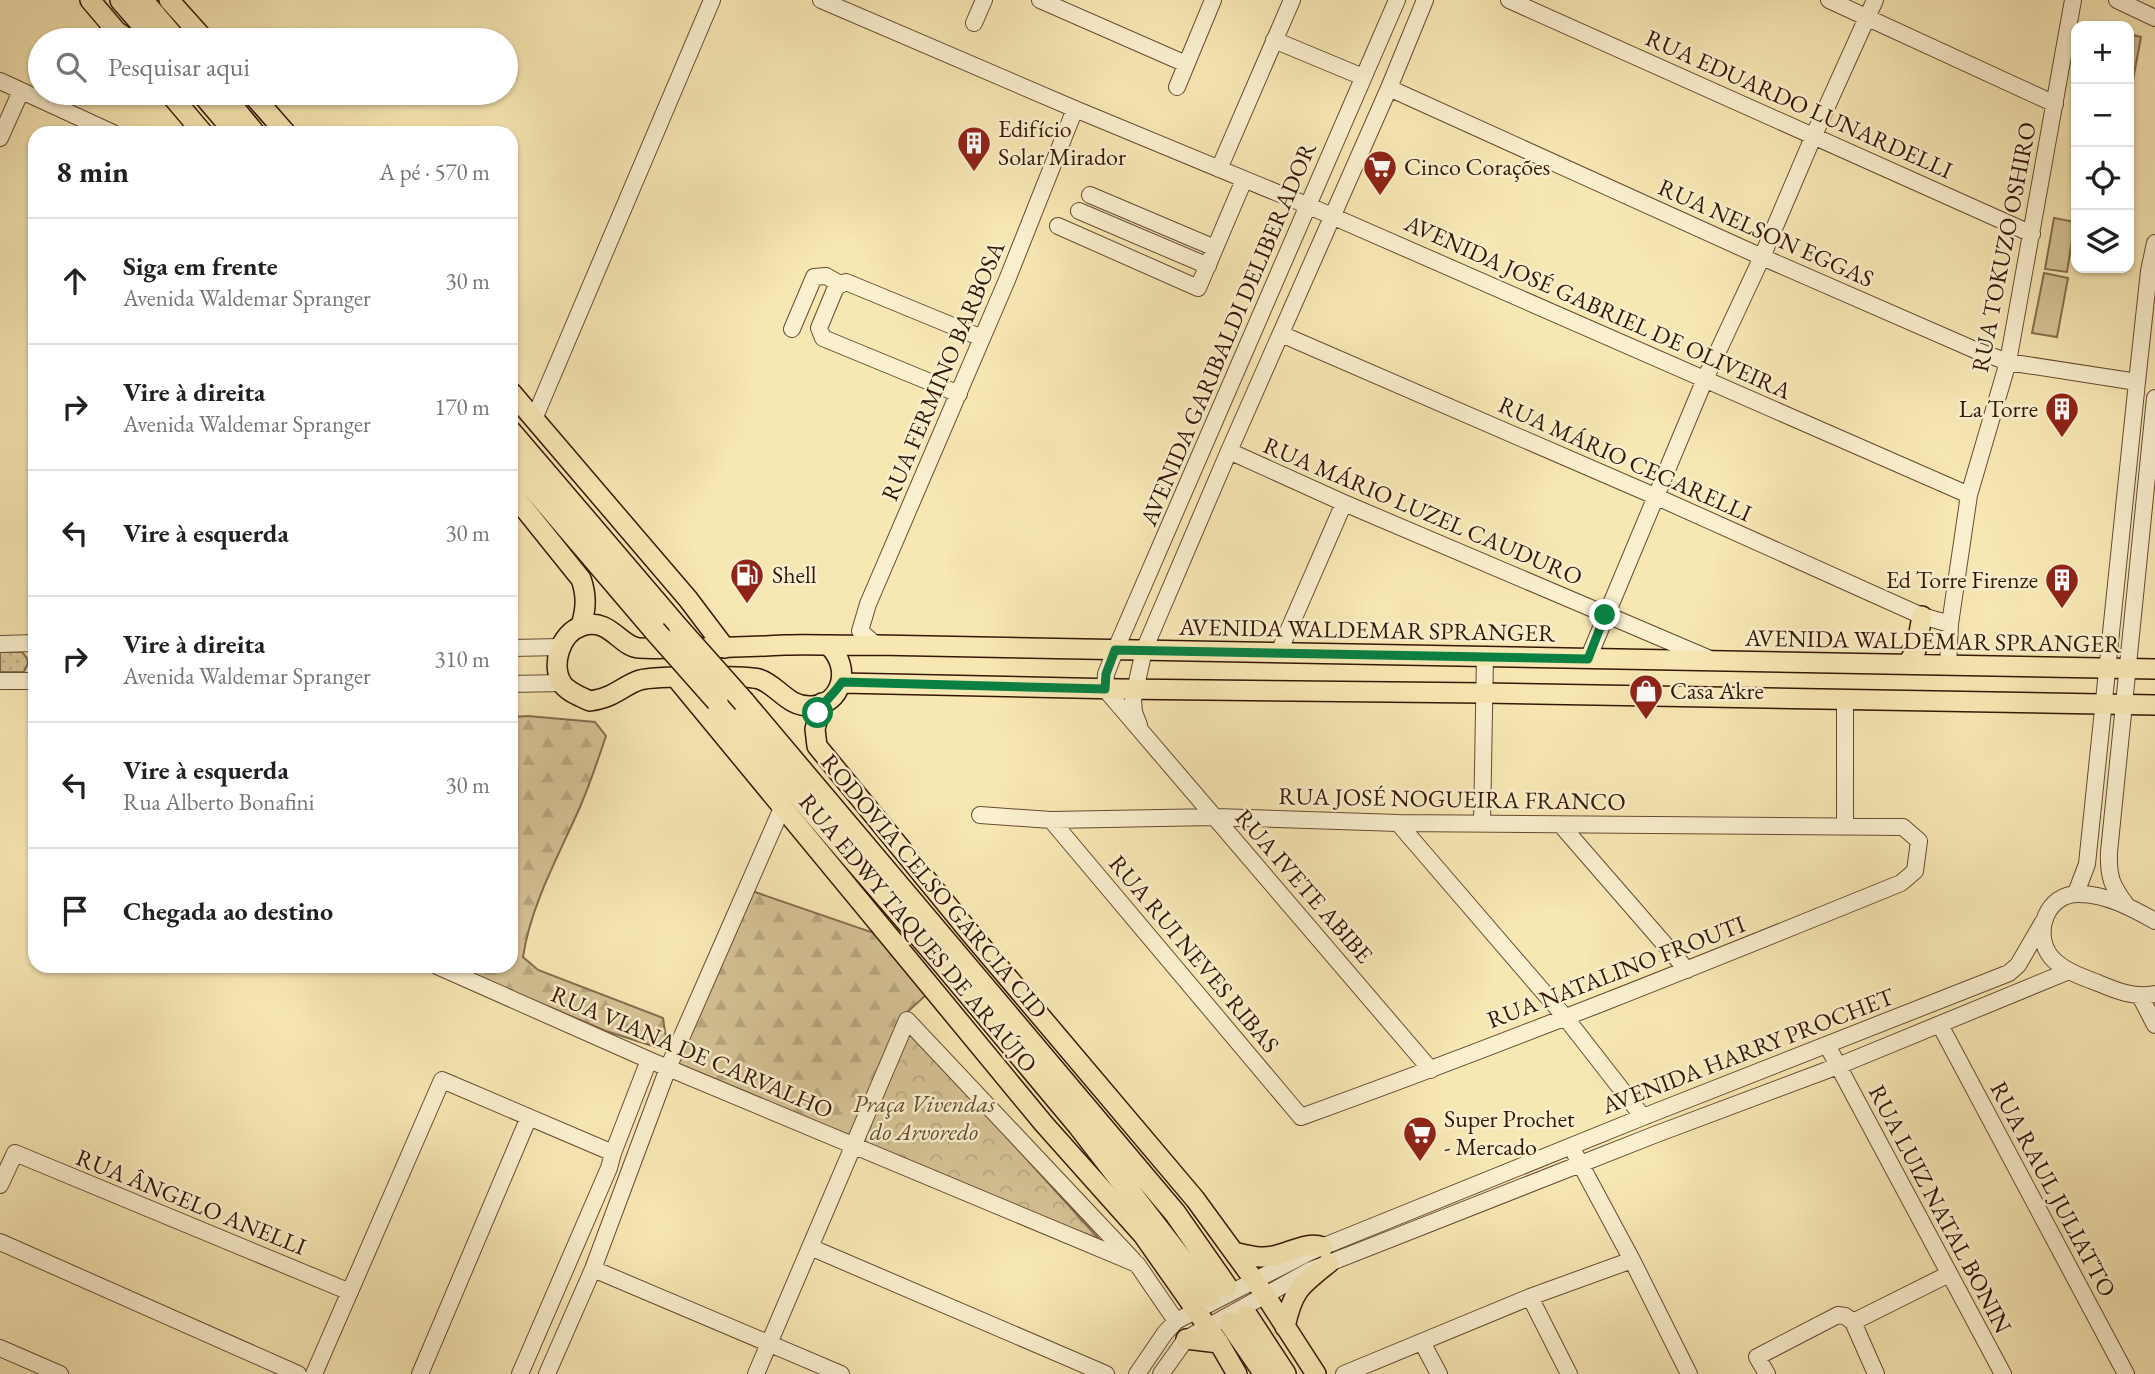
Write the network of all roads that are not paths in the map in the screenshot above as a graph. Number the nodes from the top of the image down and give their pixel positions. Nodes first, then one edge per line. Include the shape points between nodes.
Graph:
1 (90, 0) edge
2 (121, 0) edge
3 (142, 0) edge
4 (169, 0) edge
5 (712, 0) edge
6 (821, 0) edge
7 (984, 0) edge
8 (1040, 0) edge
9 (1213, 0) edge
10 (1292, 0) edge
11 (1397, 0) edge
12 (1424, 0) edge
13 (1509, 0) edge
14 (1829, 0) edge
15 (1875, 0) edge
16 (2073, 0) edge
17 (2118, 0) edge
18 (1867, 17) junction
19 (2155, 18) edge
20 (974, 23) dead end
21 (114, 28) edge
22 (146, 28) edge
23 (166, 28) edge
24 (194, 28) edge
25 (1273, 40) junction
26 (1186, 64) junction
27 (1363, 77) junction
28 (0, 81) edge
29 (1177, 87) dead end
30 (1389, 88) junction
31 (21, 91) junction
32 (28, 94) edge
33 (2055, 104) junction
34 (52, 105) edge
35 (179, 105) edge
36 (208, 105) edge
37 (212, 105) edge
38 (230, 105) edge
39 (262, 105) edge
40 (1075, 109) junction
41 (221, 115) junction
42 (98, 126) edge
43 (197, 126) edge
44 (230, 126) edge
45 (248, 126) edge
46 (280, 126) edge
47 (1814, 135) junction
48 (0, 138) edge
49 (1219, 169) junction
50 (1244, 180) junction
51 (1090, 195) dead end
52 (1309, 206) junction
53 (1079, 211) dead end
54 (1332, 216) junction
55 (1058, 226) dead end
56 (2032, 234) junction
57 (2155, 243) edge
58 (1215, 248) junction
59 (1762, 257) junction
60 (1208, 267) junction
61 (840, 284) junction
62 (792, 329) dead end
63 (1281, 334) junction
64 (982, 338) junction
65 (2008, 362) junction
66 (1705, 379) junction
67 (2137, 382) junction
68 (959, 394) junction
69 (518, 400) edge
70 (2154, 409) edge
71 (2133, 413) junction
72 (534, 419) junction
73 (518, 440) edge
74 (1228, 451) junction
75 (518, 470) edge
76 (1969, 495) junction
77 (1657, 496) junction
78 (518, 501) edge
79 (1344, 503) junction
80 (2148, 541) edge
81 (1605, 615) junction
82 (1922, 616) junction
83 (1950, 624) junction
84 (581, 626) junction
85 (28, 643) edge
86 (0, 644) edge
87 (876, 645) junction
88 (829, 646) junction
89 (561, 647) junction
90 (518, 648) edge
91 (725, 648) junction
92 (1115, 650) junction
93 (1143, 650) junction
94 (1279, 652) junction
95 (1485, 656) junction
96 (1588, 659) junction
97 (1716, 661) junction
98 (1908, 663) junction
99 (1948, 666) junction
100 (2117, 669) junction
101 (2155, 670) edge
102 (28, 677) edge
103 (676, 678) junction
104 (0, 681) edge
105 (842, 682) junction
106 (562, 683) junction
107 (518, 684) edge
108 (1105, 689) junction
109 (1135, 689) junction
110 (1484, 693) junction
111 (1845, 700) junction
112 (822, 703) junction
113 (2104, 705) junction
114 (2124, 705) junction
115 (2155, 705) edge
116 (1142, 733) junction
117 (782, 808) junction
118 (980, 815) dead end
119 (1215, 817) junction
120 (1051, 820) junction
121 (1398, 823) junction
122 (1482, 824) junction
123 (1561, 825) junction
124 (1845, 826) junction
125 (1919, 841) joint
126 (2076, 893) junction
127 (2127, 906) junction
128 (2152, 917) edge
129 (2043, 922) junction
130 (1687, 970) junction
131 (2069, 971) junction
132 (453, 973) edge
133 (2147, 995) edge
134 (1565, 1017) junction
135 (1940, 1025) junction
136 (2155, 1025) edge
137 (1827, 1045) junction
138 (649, 1060) junction
139 (1838, 1066) junction
140 (668, 1068) junction
141 (1431, 1070) junction
142 (529, 1117) junction
143 (1301, 1117) joint
144 (1643, 1117) junction
145 (1572, 1145) junction
146 (853, 1146) junction
147 (613, 1153) junction
148 (1579, 1164) junction
149 (0, 1185) edge
150 (1128, 1216) joint
151 (0, 1242) edge
152 (810, 1247) junction
153 (1234, 1252) junction
154 (1326, 1255) junction
155 (1632, 1260) junction
156 (1137, 1264) junction
157 (593, 1269) junction
158 (1949, 1274) junction
159 (1260, 1288) junction
160 (350, 1292) junction
161 (1530, 1297) junction
162 (1210, 1305) junction
163 (1176, 1321) junction
164 (1853, 1322) junction
165 (1285, 1327) junction
166 (1185, 1339) junction
167 (1422, 1342) junction
168 (769, 1343) junction
169 (1219, 1343) junction
170 (0, 1348) edge
171 (552, 1372) edge
172 (60, 1374) edge
173 (298, 1374) edge
174 (314, 1374) edge
175 (420, 1374) edge
176 (520, 1374) edge
177 (756, 1374) edge
178 (841, 1374) edge
179 (1106, 1374) edge
180 (1137, 1374) edge
181 (1161, 1374) edge
182 (1237, 1374) edge
183 (1265, 1374) edge
184 (1285, 1374) edge
185 (1316, 1374) edge
186 (1344, 1374) edge
187 (1439, 1374) edge
188 (1569, 1374) edge
189 (1689, 1374) edge
190 (1767, 1374) edge
191 (1876, 1374) edge
192 (2003, 1374) edge
193 (2126, 1374) edge

1 - 21 main road
2 - 22 highway
3 - 23 highway
4 - 24 main road
5 - 72 street
6 - 40 street, AVENIDA JOSÉ GABRIEL DE OLIVEIRA
7 - 20 street
8 - 26 street
9 - 26 street
10 - 25 street
11 - 27 street, AVENIDA GARIBALDI DELIBERADOR
12 - 30 street, AVENIDA GARIBALDI DELIBERADOR
13 - 47 street, RUA EDUARDO LUNARDELLI
14 - 18 street
15 - 18 street
16 - 33 street, RUA TOKUZO OSHIRO
17 - 19 street
18 - 33 street
18 - 47 street
25 - 27 street
25 - 49 street
26 - 29 street
27 - 52 street, AVENIDA GARIBALDI DELIBERADOR
28 - 31 street
30 - 54 street, AVENIDA GARIBALDI DELIBERADOR
30 - 59 street, RUA NELSON EGGAS
31 - 32 street
31 - 48 street
33 - 56 street, RUA TOKUZO OSHIRO
34 - 42 street
35 - 43 main road
36 - 41 highway
37 - 41 highway
38 - 45 highway
39 - 46 main road
40 - 49 street, AVENIDA JOSÉ GABRIEL DE OLIVEIRA
40 - 64 street, RUA FERMINO BARBOSA
41 - 44 highway
47 - 56 street, RUA EDUARDO LUNARDELLI
47 - 59 street
49 - 50 street, AVENIDA JOSÉ GABRIEL DE OLIVEIRA
50 - 52 street, AVENIDA JOSÉ GABRIEL DE OLIVEIRA
50 - 58 street
51 - 58 street
52 - 54 street, AVENIDA JOSÉ GABRIEL DE OLIVEIRA
52 - 92 street, AVENIDA GARIBALDI DELIBERADOR
53 - 60 street
54 - 63 street, AVENIDA GARIBALDI DELIBERADOR
54 - 66 street, AVENIDA JOSÉ GABRIEL DE OLIVEIRA
55 - 60 street via 1198,288
56 - 65 street, RUA TOKUZO OSHIRO
57 - 67 street
58 - 60 street
59 - 65 street, RUA NELSON EGGAS
59 - 66 street
61 - 62 street via 826,276 814,277
61 - 64 street via 846,282
61 - 68 street via 819,328 823,338
63 - 74 street, AVENIDA GARIBALDI DELIBERADOR
63 - 77 street, RUA MÁRIO CECARELLI
64 - 68 street, RUA FERMINO BARBOSA
65 - 67 street, RUA NELSON EGGAS
65 - 76 street, RUA TOKUZO OSHIRO
66 - 76 street, AVENIDA JOSÉ GABRIEL DE OLIVEIRA
66 - 77 street
67 - 71 street
68 - 87 street, RUA FERMINO BARBOSA via 861,622 860,631
69 - 72 main road
70 - 71 street
70 - 80 street
71 - 100 street
72 - 91 main road
73 - 162 highway, RODOVIA CELSO GARCIA CID, bridge via 1175,1213
74 - 79 street, RUA MÁRIO LUZEL CAUDURO
74 - 93 street, AVENIDA GARIBALDI DELIBERADOR
75 - 162 highway, RODOVIA CELSO GARCIA CID, bridge via 1079,1126
76 - 83 street, RUA TOKUZO OSHIRO
77 - 81 street
77 - 82 street, RUA MÁRIO CECARELLI
78 - 84 main road via 581,579 586,592
79 - 81 street, RUA MÁRIO LUZEL CAUDURO
79 - 94 street
80 - 100 street
81 - 96 street
81 - 97 street, RUA MÁRIO LUZEL CAUDURO
82 - 83 street, RUA MÁRIO CECARELLI
82 - 98 main road via 1916,650
83 - 99 street, RUA TOKUZO OSHIRO
84 - 89 main road
84 - 91 main road, AVENIDA WALDEMAR SPRANGER via 595,624 635,648
85 - 86 street
87 - 88 main road, AVENIDA WALDEMAR SPRANGER
87 - 92 main road, AVENIDA WALDEMAR SPRANGER
88 - 91 main road, AVENIDA WALDEMAR SPRANGER
88 - 105 main road via 839,657
89 - 90 street
89 - 106 main road
92 - 93 main road, AVENIDA WALDEMAR SPRANGER
92 - 108 street, AVENIDA GARIBALDI DELIBERADOR
93 - 94 main road, AVENIDA WALDEMAR SPRANGER
93 - 109 street, AVENIDA GARIBALDI DELIBERADOR
94 - 95 main road, AVENIDA WALDEMAR SPRANGER
95 - 96 main road, AVENIDA WALDEMAR SPRANGER
95 - 110 street
96 - 97 main road, AVENIDA WALDEMAR SPRANGER
97 - 98 main road, AVENIDA WALDEMAR SPRANGER
98 - 99 main road, AVENIDA WALDEMAR SPRANGER
99 - 100 main road, AVENIDA WALDEMAR SPRANGER
100 - 101 main road, AVENIDA WALDEMAR SPRANGER
100 - 113 street
100 - 114 street
102 - 104 street
103 - 106 main road via 642,679 590,701
103 - 112 main road via 758,679 797,704
103 - 117 main road, RUA EDWY TAQUES DE ARAÚJO
105 - 108 main road
105 - 112 main road
106 - 107 street
108 - 109 main road
108 - 116 street, RUA IVETE ABIBE
109 - 110 main road
109 - 116 street, RUA IVETE ABIBE via 1134,712
110 - 111 main road
110 - 122 street
111 - 113 main road
111 - 124 street
112 - 153 main road via 815,729 817,746 1195,1199
113 - 114 main road
113 - 126 street via 2087,864
114 - 115 main road
114 - 127 street via 2108,873
116 - 119 street, RUA IVETE ABIBE
117 - 140 street
117 - 150 main road, RUA EDWY TAQUES DE ARAÚJO via 1044,1124
118 - 120 street, RUA JOSÉ NOGUEIRA FRANCO
119 - 120 street, RUA JOSÉ NOGUEIRA FRANCO
119 - 121 street, RUA JOSÉ NOGUEIRA FRANCO
119 - 141 street, RUA IVETE ABIBE
120 - 143 street, RUA RUI NEVES RIBAS
121 - 122 street, RUA JOSÉ NOGUEIRA FRANCO
121 - 134 street
122 - 123 street, RUA JOSÉ NOGUEIRA FRANCO
123 - 124 street, RUA JOSÉ NOGUEIRA FRANCO
123 - 130 street
124 - 125 street, RUA JOSÉ NOGUEIRA FRANCO via 1903,827
125 - 130 street, RUA NATALINO FROUTI via 1915,870 1901,883
126 - 127 street
126 - 129 street, AVENIDA HARRY PROCHET via 2056,901
127 - 128 street
129 - 131 street via 2044,945
129 - 137 street, AVENIDA HARRY PROCHET via 2009,973
130 - 134 street, RUA NATALINO FROUTI
131 - 133 street
131 - 135 street, AVENIDA HARRY PROCHET
132 - 138 street, RUA VIANA DE CARVALHO
133 - 136 street
134 - 141 street, RUA NATALINO FROUTI
134 - 144 street
135 - 139 street, AVENIDA HARRY PROCHET
135 - 193 street, RUA RAUL JULIATTO
137 - 139 street, RUA LUIZ NATAL BONIN
137 - 144 street, AVENIDA HARRY PROCHET
138 - 140 street, RUA VIANA DE CARVALHO
138 - 147 street
139 - 148 street, AVENIDA HARRY PROCHET
139 - 158 street, RUA LUIZ NATAL BONIN
140 - 146 street, RUA VIANA DE CARVALHO
140 - 157 street
141 - 143 street, RUA NATALINO FROUTI
142 - 147 street
142 - 160 street via 442,1080
142 - 175 street
144 - 145 street, AVENIDA HARRY PROCHET
145 - 148 street
145 - 154 street, AVENIDA HARRY PROCHET
146 - 152 street
146 - 156 street, RUA VIANA DE CARVALHO
146 - 156 street via 907,1020
147 - 176 street
148 - 154 street, AVENIDA HARRY PROCHET
148 - 155 street
149 - 160 street, RUA ÂNGELO ANELLI via 15,1153
150 - 162 main road, RODOVIA CELSO GARCIA CID
151 - 173 street
152 - 168 street
152 - 179 street
153 - 154 main road via 1266,1257 1312,1245
153 - 159 main road
154 - 159 street, AVENIDA HARRY PROCHET via 1298,1277
154 - 165 main road via 1294,1295
155 - 161 street
155 - 189 street
156 - 163 street
157 - 168 street
157 - 171 street
158 - 164 street
158 - 192 street, RUA LUIZ NATAL BONIN
159 - 162 street, AVENIDA HARRY PROCHET
159 - 165 main road
160 - 174 street
161 - 167 street
161 - 188 street
162 - 163 street
162 - 166 street
162 - 169 main road, RODOVIA CELSO GARCIA CID
163 - 180 street
164 - 190 street via 1838,1315 1758,1357
164 - 191 street
165 - 185 main road
166 - 169 main road
166 - 181 street
167 - 186 street
167 - 187 street
168 - 177 street
168 - 178 street
169 - 182 main road, RODOVIA CELSO GARCIA CID
170 - 172 street
183 - 184 highway via 1238,1320

